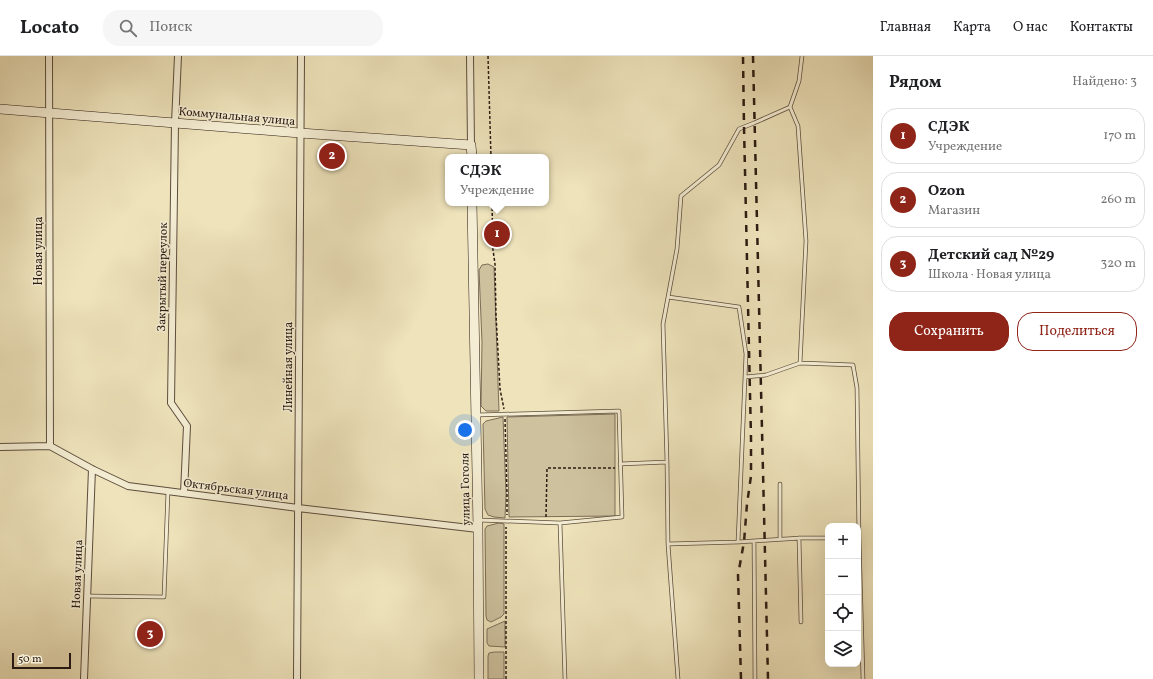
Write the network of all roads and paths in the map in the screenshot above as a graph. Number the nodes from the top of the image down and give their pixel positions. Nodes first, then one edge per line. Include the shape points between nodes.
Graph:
1 (49, 56) edge
2 (178, 56) edge
3 (301, 56) edge
4 (470, 56) edge
5 (488, 56) edge
6 (802, 56) edge
7 (790, 107) junction
8 (0, 109) edge
9 (48, 113) junction
10 (175, 123) junction
11 (300, 133) junction
12 (471, 145) junction
13 (472, 154) edge
14 (491, 154) edge
15 (472, 206) edge
16 (492, 206) edge
17 (668, 297) junction
18 (800, 363) junction
19 (745, 377) junction
20 (505, 414) junction
21 (476, 415) junction
22 (50, 446) junction
23 (0, 447) edge
24 (667, 462) junction
25 (621, 466) junction
26 (92, 469) junction
27 (780, 484) dead end
28 (168, 491) junction
29 (184, 493) junction
30 (298, 508) junction
31 (506, 522) junction
32 (546, 523) junction
33 (859, 523) edge
34 (560, 524) junction
35 (477, 525) junction
36 (799, 538) junction
37 (825, 538) edge
38 (780, 539) junction
39 (754, 541) junction
40 (738, 542) junction
41 (668, 544) junction
42 (860, 559) edge
43 (88, 596) junction
44 (801, 622) dead end
45 (84, 679) edge
46 (297, 679) edge
47 (479, 679) edge
48 (506, 679) edge
49 (565, 679) edge
50 (678, 679) edge
51 (755, 679) edge
52 (863, 679) edge

1 - 9 street, Новая улица
2 - 10 street, Закрытый переулок
3 - 11 street, Линейная улица
4 - 12 street
5 - 14 path
6 - 7 lane via 799,81
7 - 17 lane via 739,129 719,165 681,196 677,249
7 - 18 lane via 798,126 806,241
8 - 9 street, Коммунальная улица
9 - 10 street, Коммунальная улица
9 - 22 street, Новая улица
10 - 11 street, Коммунальная улица
10 - 29 street, Закрытый переулок via 171,403 187,426
11 - 12 street, Коммунальная улица
11 - 30 street, Линейная улица
12 - 13 street
15 - 21 street, улица Гоголя
16 - 20 path via 500,388
17 - 19 lane via 739,307 746,354
17 - 24 lane via 663,324
18 - 19 lane via 766,375
18 - 33 lane via 853,365 857,388
19 - 40 lane
20 - 21 lane
20 - 25 lane via 619,411
20 - 31 path
21 - 35 street, улица Гоголя
22 - 23 street, Октябрьская улица
22 - 26 street, Октябрьская улица
24 - 25 lane
24 - 41 lane
25 - 32 path via 547,468
25 - 34 lane via 622,517
26 - 28 street, Октябрьская улица via 128,486
26 - 43 street, Новая улица
27 - 38 lane
28 - 29 street, Октябрьская улица
28 - 43 lane via 164,597
29 - 30 street, Октябрьская улица
30 - 35 street, Октябрьская улица
30 - 46 street, Линейная улица
31 - 32 lane
31 - 35 lane
31 - 48 path
32 - 34 lane
34 - 49 lane
35 - 47 street, улица Гоголя
36 - 37 lane
36 - 38 lane
36 - 44 lane
38 - 39 lane
39 - 40 lane
39 - 51 lane
40 - 41 lane
41 - 50 lane
42 - 52 lane
43 - 45 street, Новая улица

